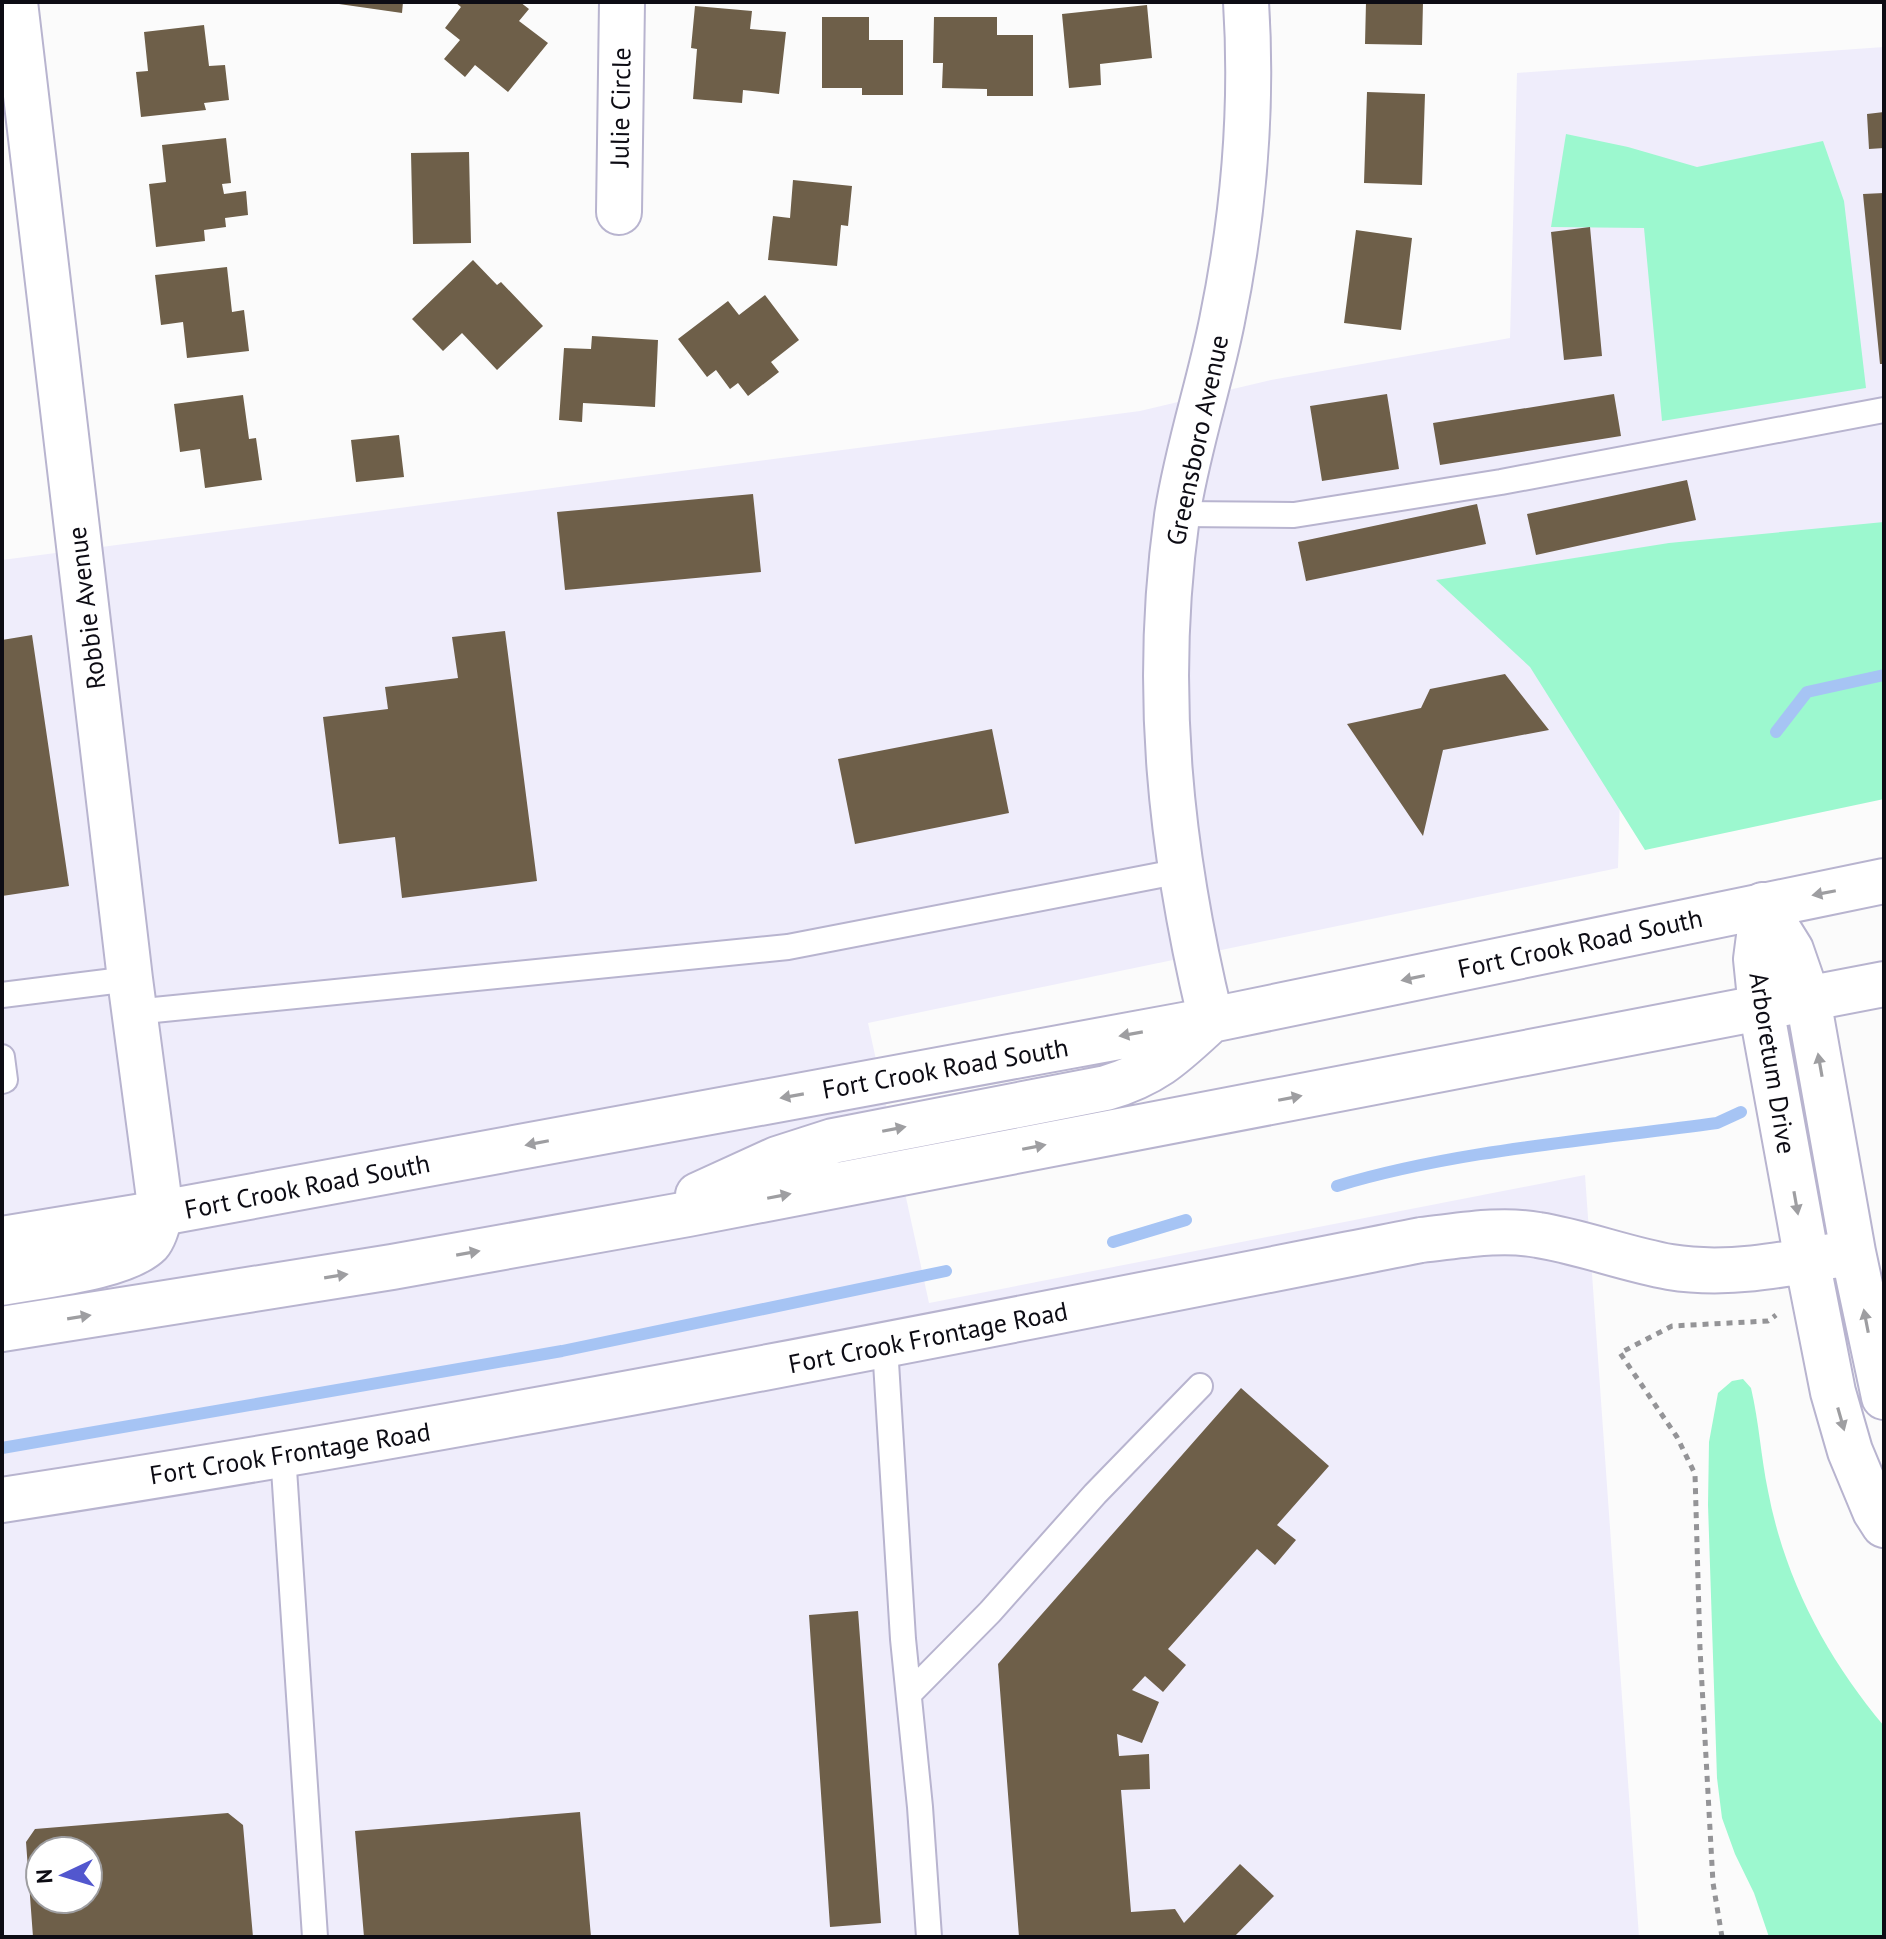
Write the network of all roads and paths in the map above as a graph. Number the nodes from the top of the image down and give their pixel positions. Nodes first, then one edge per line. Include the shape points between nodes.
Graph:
1 (15, 2) edge
2 (622, 2) edge
3 (1246, 2) edge
4 (619, 212) dead end
5 (1884, 410) edge
6 (1178, 514) junction
7 (1181, 871) junction
8 (1884, 881) edge
9 (1763, 905) junction
10 (1884, 984) edge
11 (2, 995) edge
12 (132, 996) junction
13 (1808, 999) junction
14 (1761, 1008) junction
15 (1211, 1020) junction
16 (2, 1057) edge
17 (2, 1081) edge
18 (161, 1213) junction
19 (638, 1222) junction
20 (2, 1239) edge
21 (1853, 1252) junction
22 (1807, 1260) junction
23 (2, 1283) edge
24 (1780, 1312) dead end
25 (2, 1329) edge
26 (885, 1346) junction
27 (1200, 1386) dead end
28 (1884, 1397) edge
29 (283, 1454) junction
30 (2, 1500) edge
31 (1884, 1525) edge
32 (909, 1694) junction
33 (315, 1937) edge
34 (929, 1937) edge
35 (1722, 1937) edge

1 - 12 street, Robbie Avenue
2 - 4 street, Julie Circle
3 - 6 street, Greensboro Avenue via 1248,137 1239,232
5 - 6 lane via 1294,515
6 - 7 street, Greensboro Avenue via 1166,641 1166,708
7 - 12 lane via 788,947
7 - 15 street, Greensboro Avenue
8 -> 9 street, Fort Crook Road South
9 - 13 street, Arboretum Drive via 1791,950
9 - 14 street, Arboretum Drive via 1756,959
9 -> 15 street, Fort Crook Road South
10 - 13 street
11 - 12 lane
12 - 18 street, Robbie Avenue
13 - 14 street
21 -> 13 street, Arboretum Drive
19 -> 14 street
14 -> 22 street, Arboretum Drive
15 -> 18 street, Fort Crook Road South
19 -> 15 street via 777,1159 833,1141 1130,1080 1154,1069
16 - 17 lane
18 - 20 street, Fort Crook Road South
18 - 23 street via 149,1242 135,1252 94,1267
25 -> 19 street
21 - 22 street, Fort Crook Frontage Road
28 -> 21 street, Arboretum Drive
22 - 26 street, Fort Crook Frontage Road via 1720,1270 1670,1267 1535,1234 1485,1233 1421,1240
22 -> 31 street, Arboretum Drive via 1850,1451
24 - 35 path via 1768,1321 1672,1326 1620,1353 1677,1437 1695,1474 1713,1883
26 - 29 street, Fort Crook Frontage Road
26 - 32 lane
27 - 32 lane
29 - 30 street, Fort Crook Frontage Road
29 - 33 lane
32 - 34 lane

